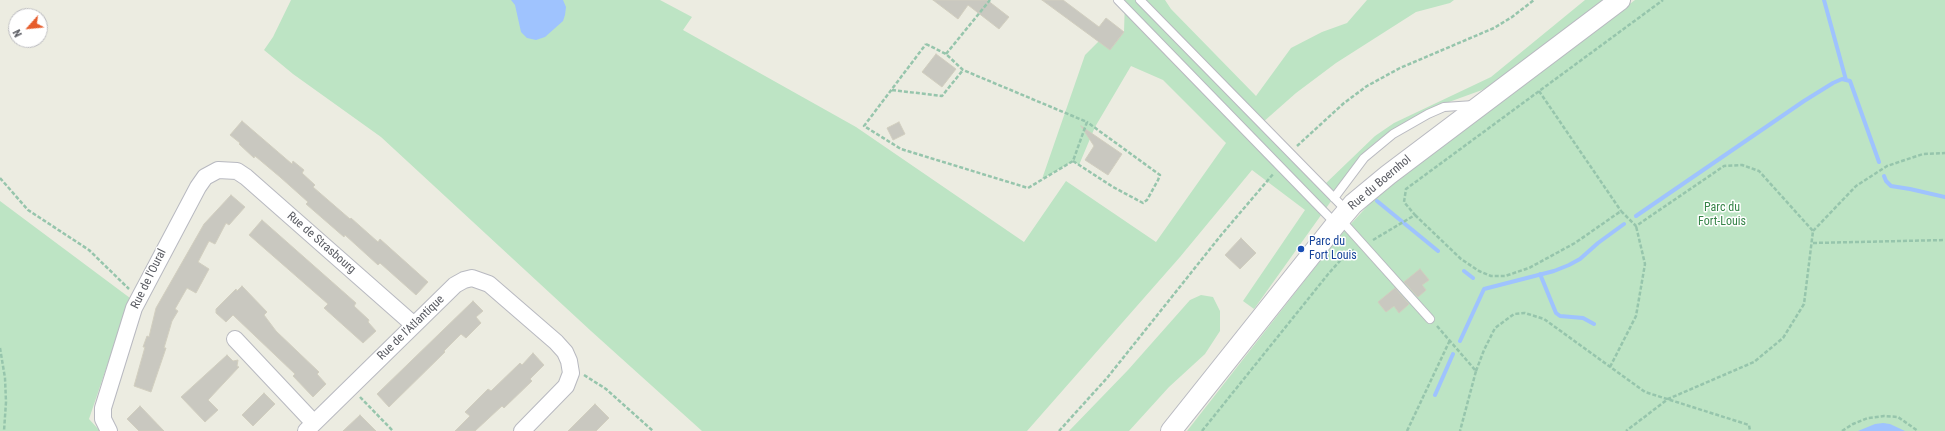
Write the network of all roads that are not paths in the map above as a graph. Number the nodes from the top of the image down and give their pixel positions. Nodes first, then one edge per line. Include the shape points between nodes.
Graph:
1 (1118, 0) edge
2 (1140, 0) edge
3 (1620, 0) edge
4 (1481, 104) junction
5 (224, 169) joint
6 (1339, 213) junction
7 (1430, 320) road end
8 (414, 325) junction
9 (235, 339) dead end
10 (310, 427) edge
11 (109, 431) edge
12 (522, 431) edge
13 (1171, 431) edge

1 - 6 lane via 1280,166
2 - 6 lane via 1291,152
3 - 4 street, Rue du Boernhol
4 - 6 street, Rue du Boernhol
4 - 6 lane via 1444,107 1393,134 1364,158
5 - 8 street, Rue de Strasbourg via 237,171 246,177
5 - 11 street, Rue de l'Oural via 209,174 198,187 139,296 103,408 103,419
6 - 7 lane
6 - 13 street, Rue du Boernhol
8 - 10 street, Rue de l'Atlantique
8 - 12 street, Rue de l'Atlantique via 455,285 468,279 478,279 489,284 560,347 571,367 569,380 563,392
9 - 10 street

